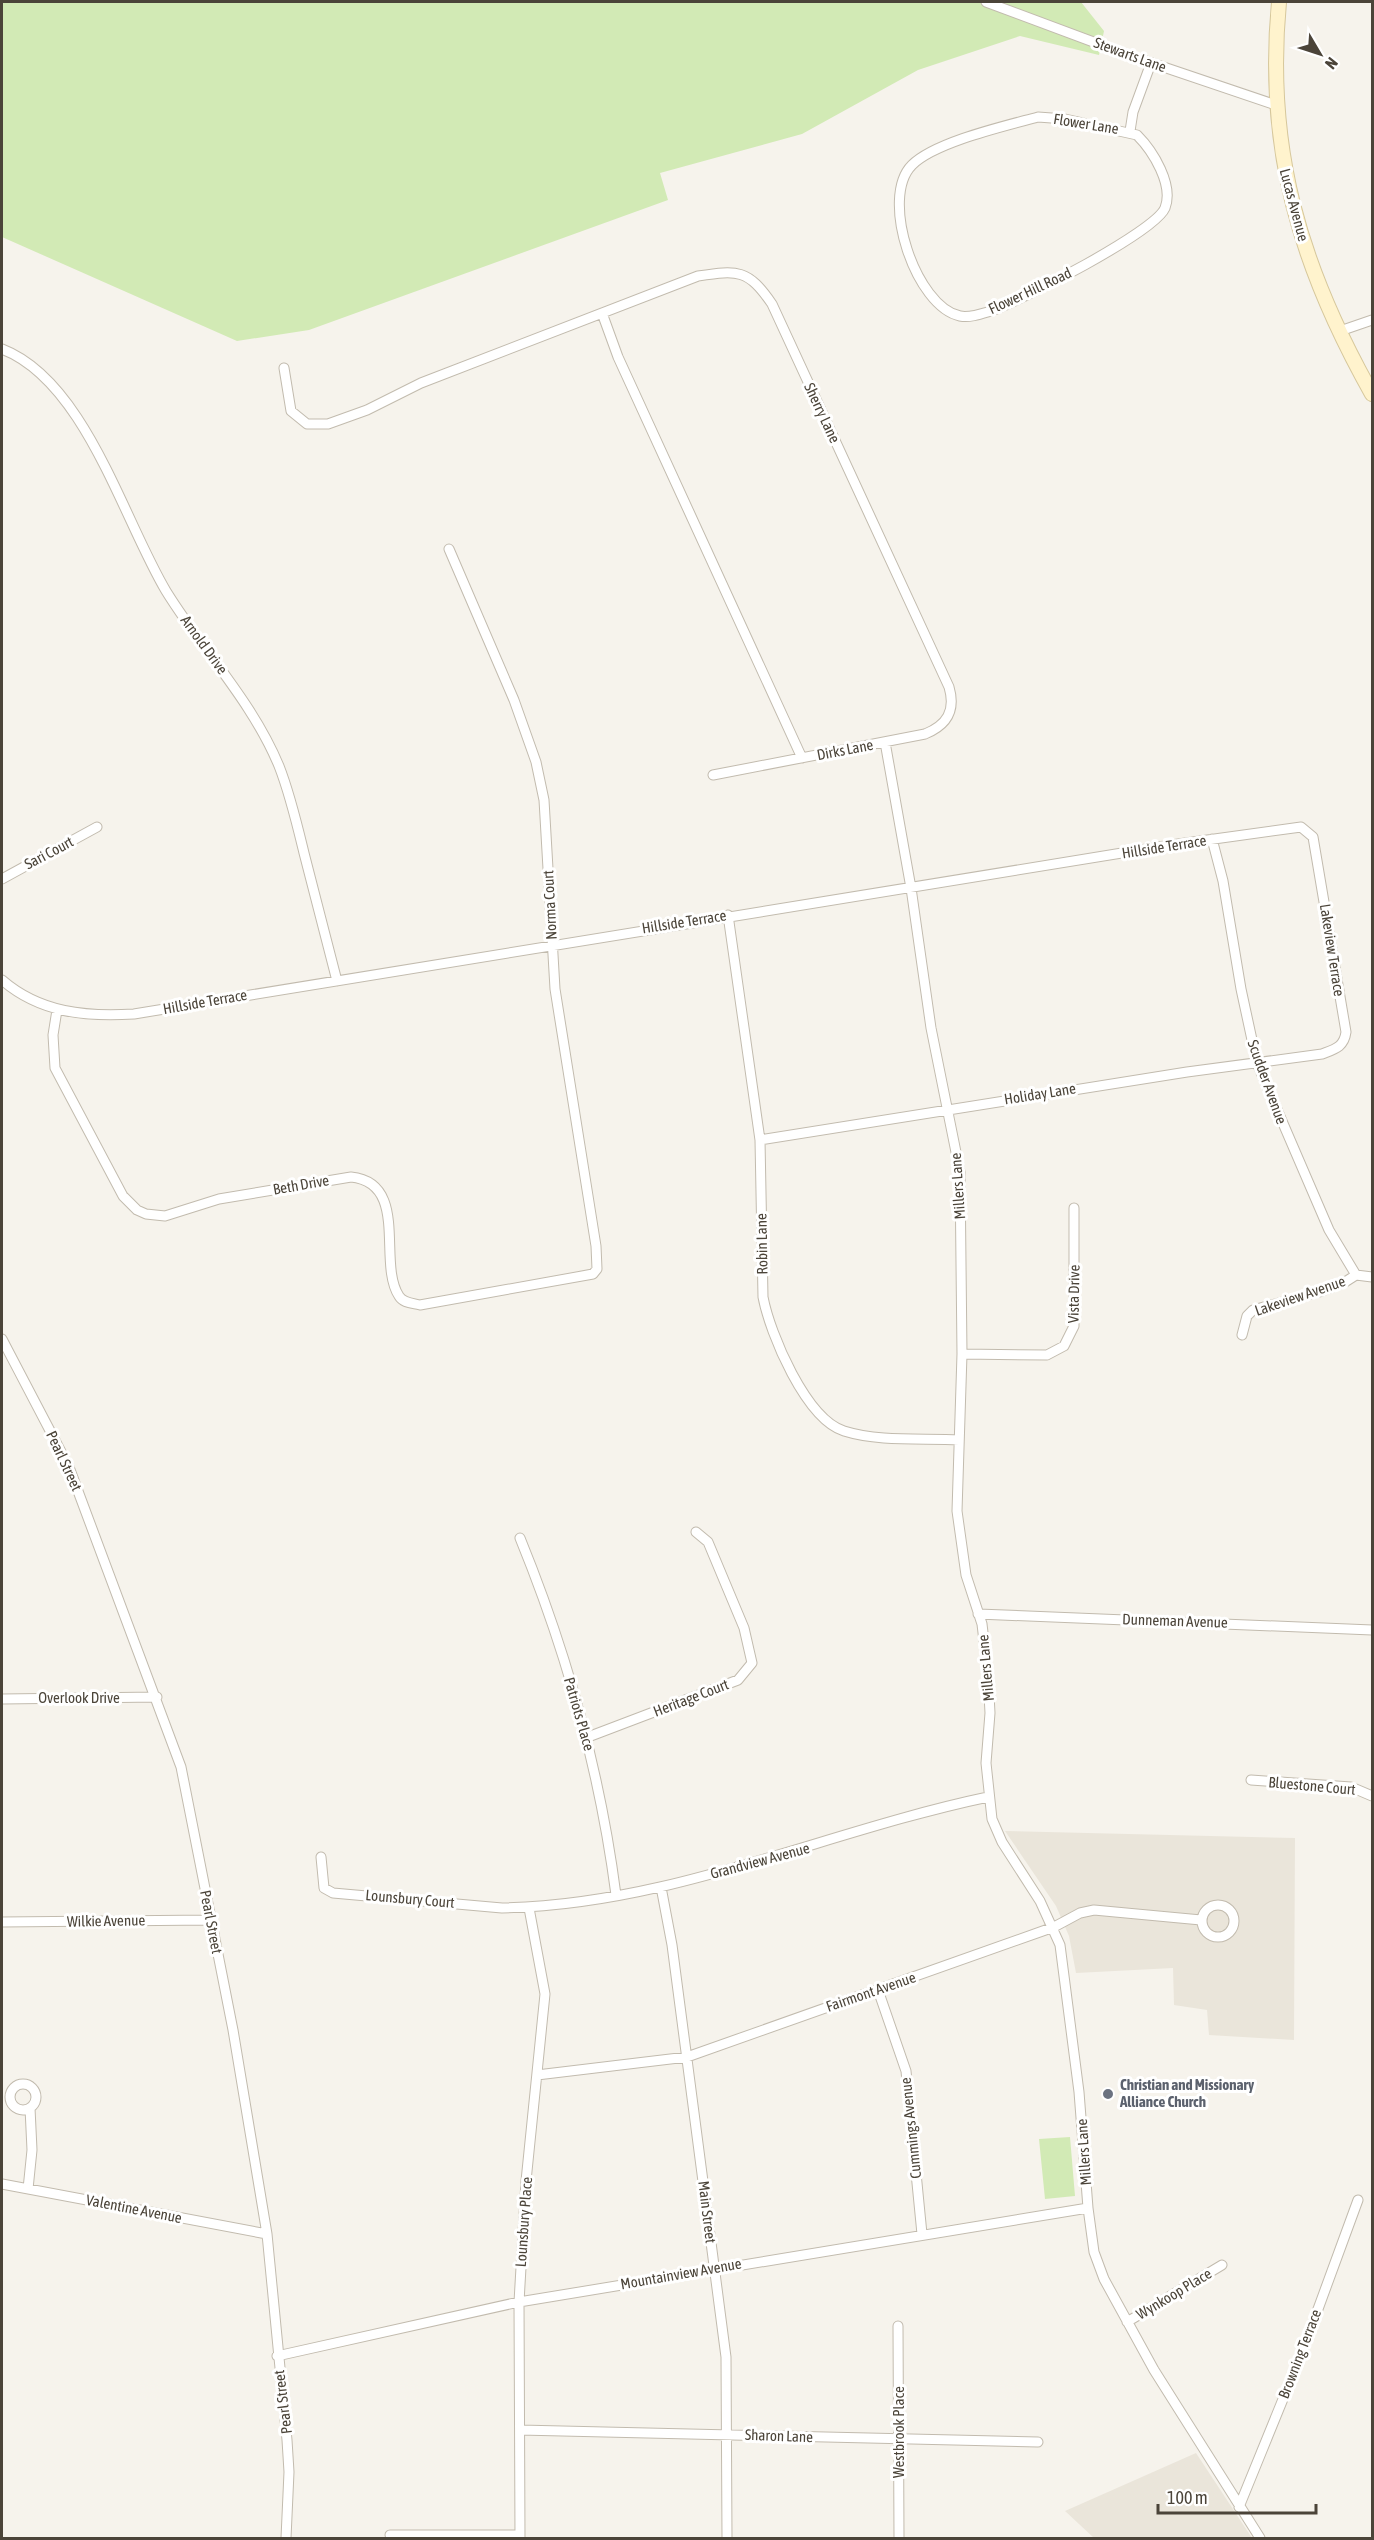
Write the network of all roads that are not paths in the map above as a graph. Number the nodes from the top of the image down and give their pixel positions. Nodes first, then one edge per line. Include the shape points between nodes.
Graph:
1 (986, 2) edge
2 (1279, 3) edge
3 (1151, 63) junction
4 (1276, 105) junction
5 (1007, 126) joint
6 (1130, 131) junction
7 (1154, 223) joint
8 (602, 313) junction
9 (1372, 320) edge
10 (1340, 331) junction
11 (2, 349) edge
12 (284, 368) dead end
13 (1372, 394) edge
14 (449, 549) dead end
15 (951, 696) joint
16 (885, 742) junction
17 (802, 758) junction
18 (713, 774) dead end
19 (97, 827) dead end
20 (1310, 832) joint
21 (1212, 839) junction
22 (2, 879) edge
23 (911, 888) junction
24 (728, 915) junction
25 (552, 944) junction
26 (2, 980) edge
27 (337, 981) junction
28 (57, 1010) junction
29 (1320, 1055) joint
30 (1257, 1063) junction
31 (947, 1109) junction
32 (760, 1140) junction
33 (1074, 1208) dead end
34 (593, 1274) joint
35 (1356, 1275) junction
36 (1372, 1277) edge
37 (1242, 1335) dead end
38 (2, 1339) edge
39 (962, 1353) junction
40 (959, 1440) junction
41 (696, 1532) dead end
42 (520, 1538) dead end
43 (978, 1614) junction
44 (1372, 1630) edge
45 (157, 1697) junction
46 (2, 1698) edge
47 (588, 1737) junction
48 (1251, 1780) dead end
49 (1372, 1796) edge
50 (988, 1797) junction
51 (321, 1857) dead end
52 (661, 1887) junction
53 (616, 1895) junction
54 (529, 1908) junction
55 (210, 1920) junction
56 (1202, 1920) dead end
57 (2, 1922) edge
58 (1054, 1927) junction
59 (878, 1990) junction
60 (687, 2057) junction
61 (537, 2075) junction
62 (30, 2108) dead end
63 (2, 2184) edge
64 (28, 2189) junction
65 (1358, 2200) dead end
66 (1088, 2208) junction
67 (267, 2234) junction
68 (922, 2234) junction
69 (1222, 2265) dead end
70 (714, 2268) junction
71 (519, 2302) junction
72 (1127, 2322) junction
73 (898, 2326) dead end
74 (278, 2356) junction
75 (519, 2430) junction
76 (727, 2435) junction
77 (900, 2440) junction
78 (1038, 2442) dead end
79 (1239, 2507) junction
80 (390, 2535) dead end
81 (519, 2537) edge
82 (286, 2538) edge
83 (727, 2538) edge
84 (899, 2538) edge
85 (1260, 2538) edge

1 - 3 street, Stewarts Lane
2 - 4 street, Lucas Avenue
3 - 4 street, Stewarts Lane
3 - 6 street, Flower Lane
4 - 10 street, Lucas Avenue via 1287,186 1301,239
5 - 6 street, Flower Lane via 1038,117
5 - 7 street, Flower Hill Road via 924,156 901,180 900,228 919,273 944,309 962,316 991,311 1080,267
6 - 7 street, Flower Lane via 1146,144 1167,192 1165,207
8 - 12 street, Sherry Lane via 421,383 328,424 307,424 291,411
8 - 15 street, Sherry Lane via 698,276 742,273 759,286 772,304
8 - 17 street via 618,357
9 - 10 street
10 - 13 street, Lucas Avenue
11 - 27 street, Arnold Drive via 27,361 48,379 88,435 165,590 257,719 280,767
14 - 25 street, Norma Court via 514,700 536,762 544,800
15 - 16 street, Dirks Lane via 948,718 939,728
16 - 17 street, Dirks Lane
16 - 23 street, Millers Lane
17 - 18 street, Dirks Lane
19 - 22 street, Sari Court
20 - 21 street, Hillside Terrace via 1301,827
20 - 29 street, Lakeview Terrace via 1317,850 1346,1032 1340,1047
21 - 23 street, Hillside Terrace
21 - 30 street, Scudder Avenue
23 - 24 street, Hillside Terrace
23 - 31 street, Millers Lane
24 - 25 street, Hillside Terrace
24 - 32 street, Robin Lane
25 - 27 street, Hillside Terrace
25 - 34 street, Norma Court via 555,989 596,1246 597,1269
26 - 28 street, Hillside Terrace via 35,1002
27 - 28 street, Hillside Terrace via 134,1014 102,1016
28 - 34 street, Beth Drive via 53,1053 59,1078 123,1196 146,1214 165,1216 219,1199 351,1177 366,1179 382,1194 394,1286 405,1302 420,1305
29 - 30 street, Holiday Lane
30 - 31 street, Holiday Lane
30 - 35 street, Scudder Avenue via 1329,1230
31 - 32 street, Holiday Lane
31 - 39 street, Millers Lane via 960,1172
32 - 40 street, Robin Lane via 763,1297 768,1322 810,1403 833,1427 860,1436
33 - 39 street, Vista Drive via 1074,1326 1064,1346 1047,1355
35 - 36 street, Lakeview Avenue
35 - 37 street, Lakeview Avenue via 1319,1292 1253,1311 1247,1316
38 - 45 street, Pearl Street via 69,1467
39 - 40 street, Millers Lane
40 - 43 street, Millers Lane via 957,1511 966,1575
41 - 47 street, Heritage Court via 708,1542 744,1628 752,1664 738,1680
42 - 47 street, Patriots Place via 541,1590
43 - 44 street, Dunneman Avenue
43 - 50 street, Millers Lane via 990,1713
45 - 46 street, Overlook Drive
45 - 55 street, Pearl Street via 181,1767
47 - 53 street, Patriots Place
48 - 49 street, Bluestone Court via 1351,1787
50 - 52 street, Grandview Avenue via 939,1807 799,1851
50 - 58 street, Millers Lane via 1002,1842
51 - 54 street, Lounsbury Court via 324,1888 333,1893
52 - 53 street, Grandview Avenue
52 - 60 street, Main Street
53 - 54 street, Grandview Avenue
54 - 61 street, Lounsbury Place via 545,1994
55 - 57 street, Wilkie Avenue
55 - 67 street, Pearl Street
56 - 58 street, Fairmont Avenue via 1094,1910
58 - 59 street, Fairmont Avenue
58 - 66 street, Millers Lane via 1067,1982
59 - 60 street, Fairmont Avenue
59 - 68 street, Cummings Avenue via 906,2071
60 - 61 street, Fairmont Avenue
60 - 70 street, Main Street
61 - 71 street, Lounsbury Place
62 - 64 street via 32,2150
63 - 64 street, Valentine Avenue
64 - 67 street, Valentine Avenue
65 - 79 street, Browning Terrace
66 - 68 street, Mountainview Avenue
66 - 72 street, Millers Lane via 1094,2252
67 - 74 street, Pearl Street
68 - 70 street, Mountainview Avenue
69 - 72 street, Wynkoop Place
70 - 71 street, Mountainview Avenue
70 - 76 street, Main Street via 726,2357
71 - 74 street, Mountainview Avenue
71 - 75 street, Lounsbury Place
72 - 79 street, Millers Lane
73 - 77 street, Westbrook Place
74 - 82 street, Pearl Street via 289,2472
75 - 76 street, Sharon Lane
75 - 81 street, Lounsbury Place
76 - 77 street, Sharon Lane
76 - 83 street, Main Street
77 - 78 street, Sharon Lane
77 - 84 street, Westbrook Place
79 - 85 street, Millers Lane
80 - 81 street

